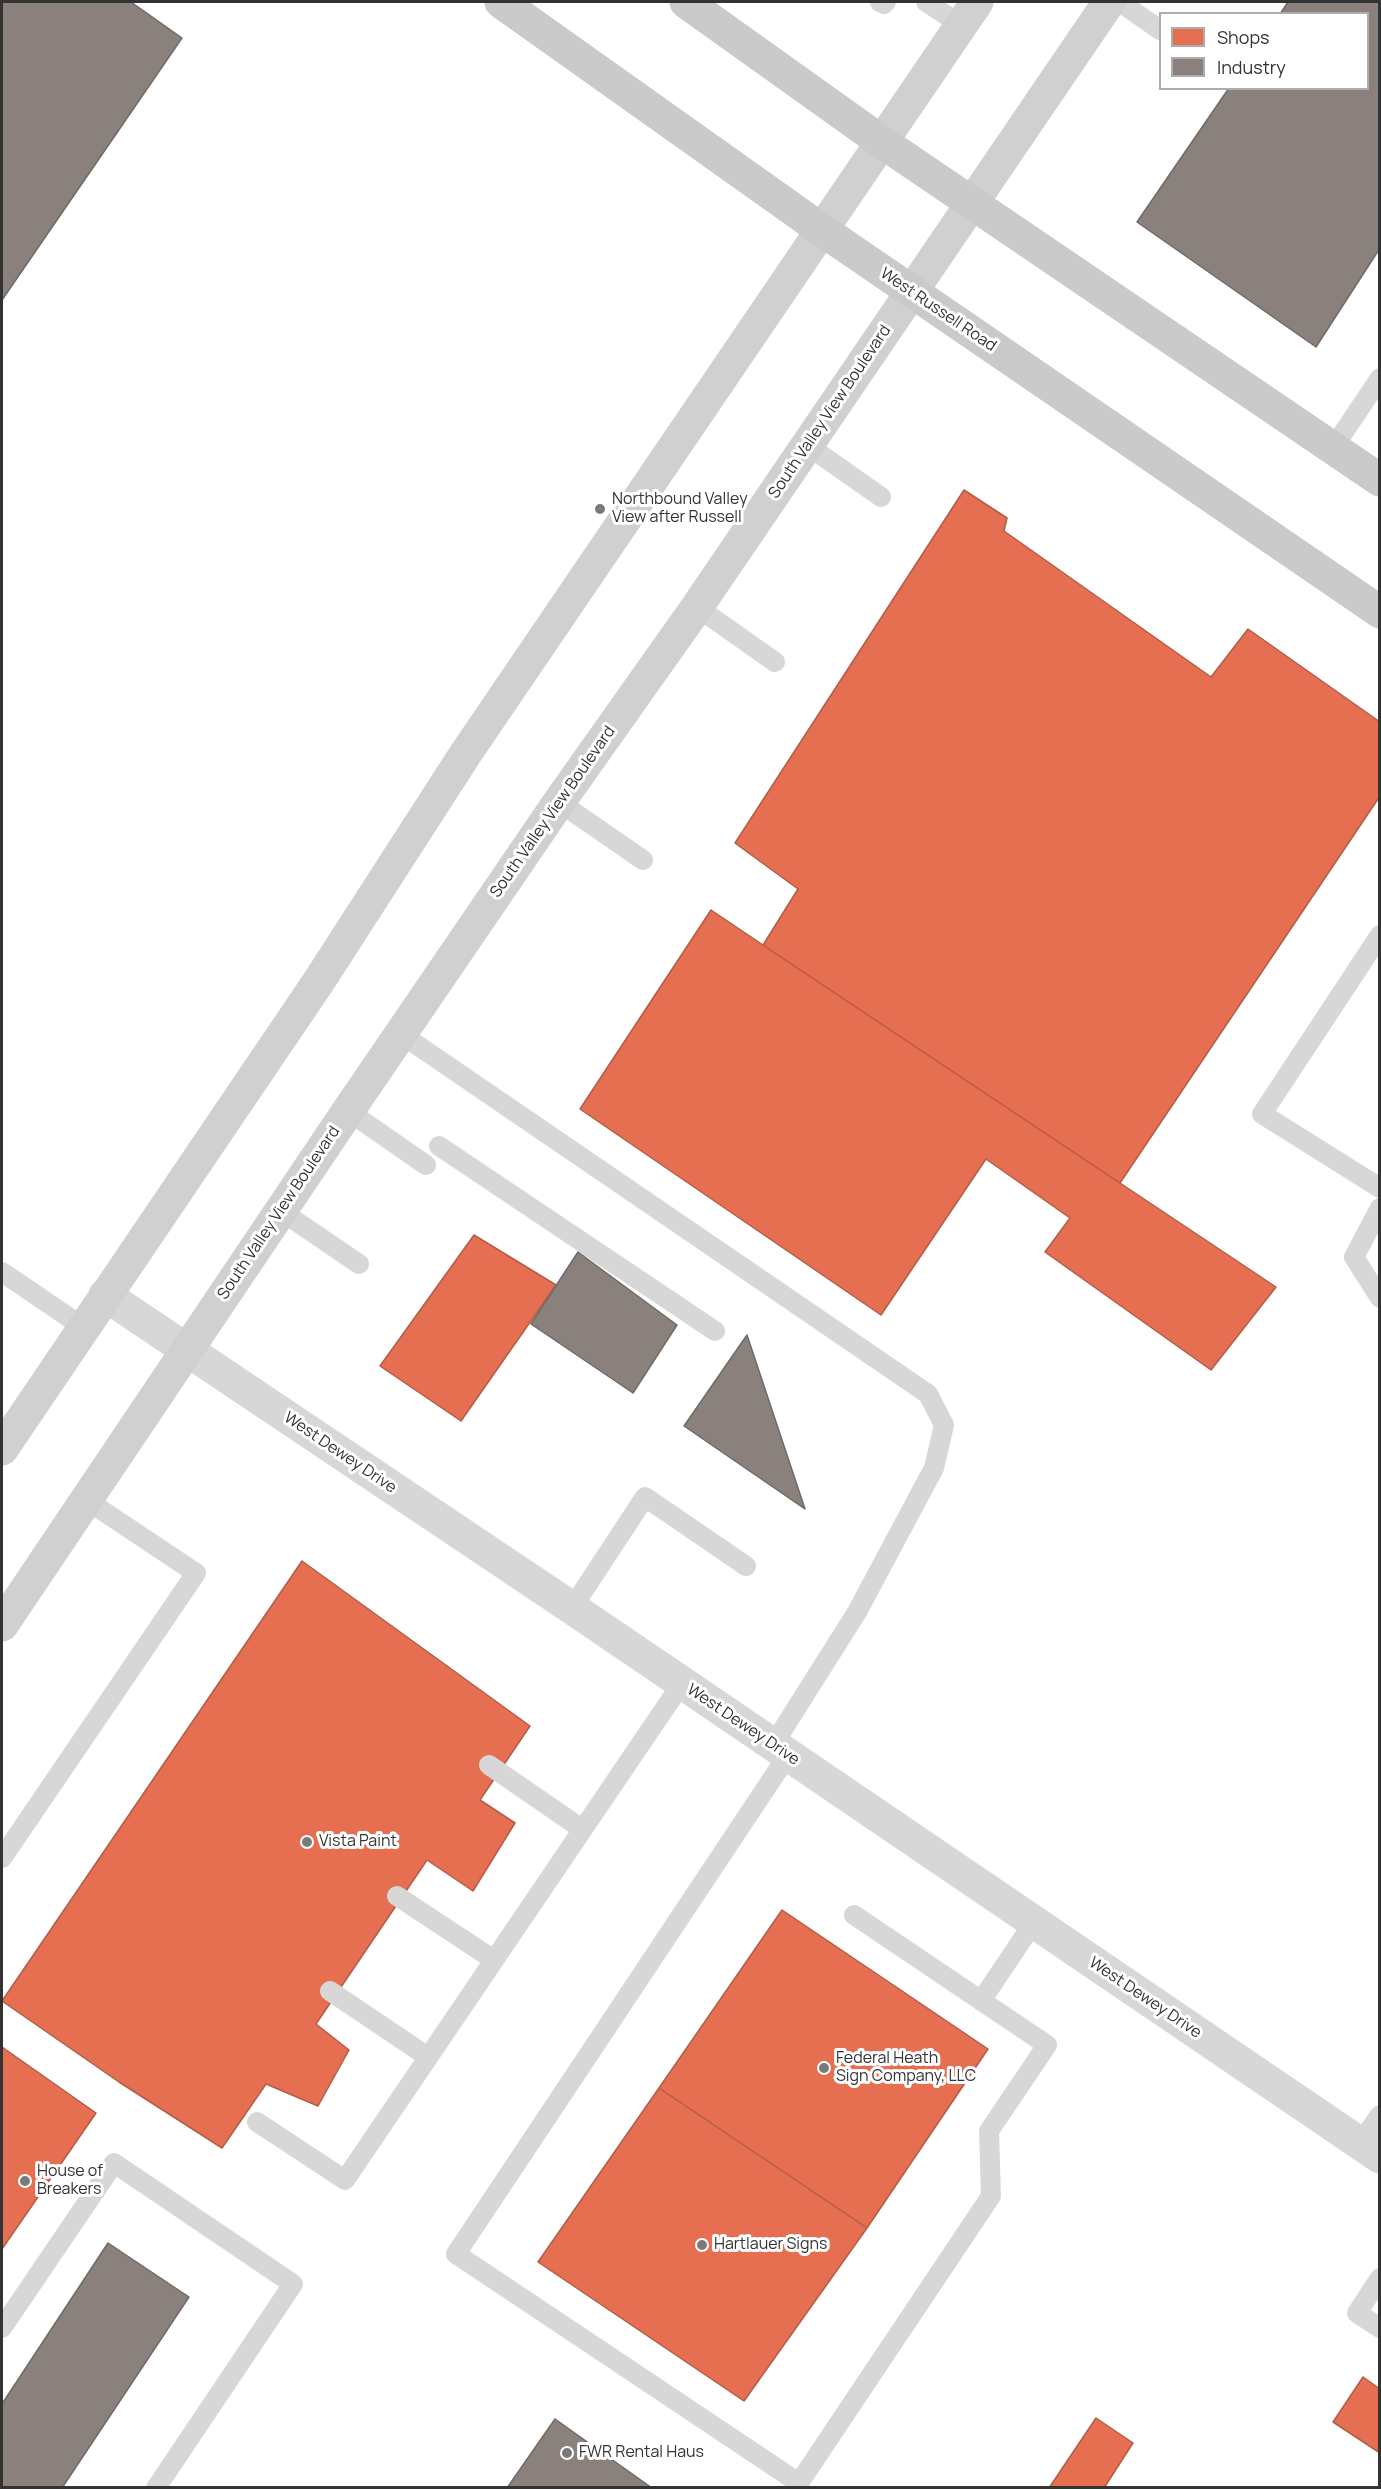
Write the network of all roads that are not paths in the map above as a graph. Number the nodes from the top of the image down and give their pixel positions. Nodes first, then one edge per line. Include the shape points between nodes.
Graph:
1 (501, 2) edge
2 (880, 2) edge
3 (886, 2) edge
4 (926, 2) edge
5 (1109, 2) edge
6 (1120, 2) edge
7 (694, 4) edge
8 (969, 14) edge
9 (1159, 29) edge
10 (882, 142) junction
11 (972, 202) junction
12 (822, 230) junction
13 (911, 292) junction
14 (1380, 378) edge
15 (807, 445) junction
16 (1332, 448) junction
17 (1380, 480) edge
18 (881, 496) dead end
19 (697, 607) junction
20 (1380, 612) edge
21 (775, 662) dead end
22 (559, 802) junction
23 (643, 860) dead end
24 (1380, 935) edge
25 (401, 1034) junction
26 (348, 1111) junction
27 (439, 1146) dead end
28 (426, 1165) dead end
29 (1380, 1188) edge
30 (1380, 1208) edge
31 (280, 1211) junction
32 (359, 1264) dead end
33 (2, 1272) edge
34 (105, 1295) junction
35 (1380, 1298) edge
36 (83, 1328) junction
37 (715, 1331) dead end
38 (186, 1350) junction
39 (2, 1449) edge
40 (85, 1498) junction
41 (746, 1566) dead end
42 (572, 1608) junction
43 (2, 1625) edge
44 (682, 1683) junction
45 (780, 1750) junction
46 (489, 1765) dead end
47 (582, 1829) junction
48 (2, 1858) edge
49 (397, 1896) dead end
50 (854, 1915) dead end
51 (1034, 1922) junction
52 (494, 1960) junction
53 (330, 1991) dead end
54 (981, 2001) junction
55 (428, 2057) junction
56 (1380, 2115) edge
57 (257, 2122) dead end
58 (1370, 2150) edge
59 (1380, 2278) edge
60 (2, 2328) edge
61 (1380, 2328) edge
62 (156, 2487) edge

1 - 12 main road, West Russell Road
2 - 3 lane
4 - 8 lane
5 - 11 main road, South Valley View Boulevard
6 - 9 lane
7 - 10 main road
8 - 10 main road
10 - 11 main road
10 - 12 main road
11 - 13 main road, South Valley View Boulevard
11 - 16 main road
12 - 13 main road, West Russell Road
12 - 34 main road via 466,753 319,981
13 - 15 main road, South Valley View Boulevard
13 - 20 main road, West Russell Road
14 - 16 lane
15 - 18 lane
15 - 19 main road, South Valley View Boulevard
16 - 17 main road
19 - 21 lane
19 - 22 main road, South Valley View Boulevard
22 - 23 lane
22 - 25 main road, South Valley View Boulevard
24 - 29 lane via 1262,1114
25 - 26 main road, South Valley View Boulevard
25 - 45 lane via 928,1394 944,1425 934,1468
26 - 28 lane
26 - 31 main road, South Valley View Boulevard
27 - 37 lane
30 - 35 lane via 1354,1257
31 - 32 lane
31 - 38 main road, South Valley View Boulevard
33 - 36 lane
34 - 36 main road
34 - 38 street, West Dewey Drive
36 - 39 main road
38 - 40 main road, South Valley View Boulevard
38 - 42 street, West Dewey Drive
40 - 43 main road, South Valley View Boulevard
40 - 48 lane via 196,1573
41 - 42 lane via 645,1497
42 - 44 street, West Dewey Drive
44 - 45 street, West Dewey Drive
44 - 47 lane
45 - 51 street, West Dewey Drive
45 - 54 lane via 456,2254 799,2484 991,2196 989,2130 1047,2045
46 - 47 lane
47 - 52 lane
49 - 52 lane
50 - 54 lane
51 - 54 lane
51 - 58 street, West Dewey Drive
52 - 55 lane
53 - 55 lane
55 - 57 lane via 345,2180
56 - 58 lane
59 - 61 lane via 1357,2313
60 - 62 lane via 114,2163 293,2284

